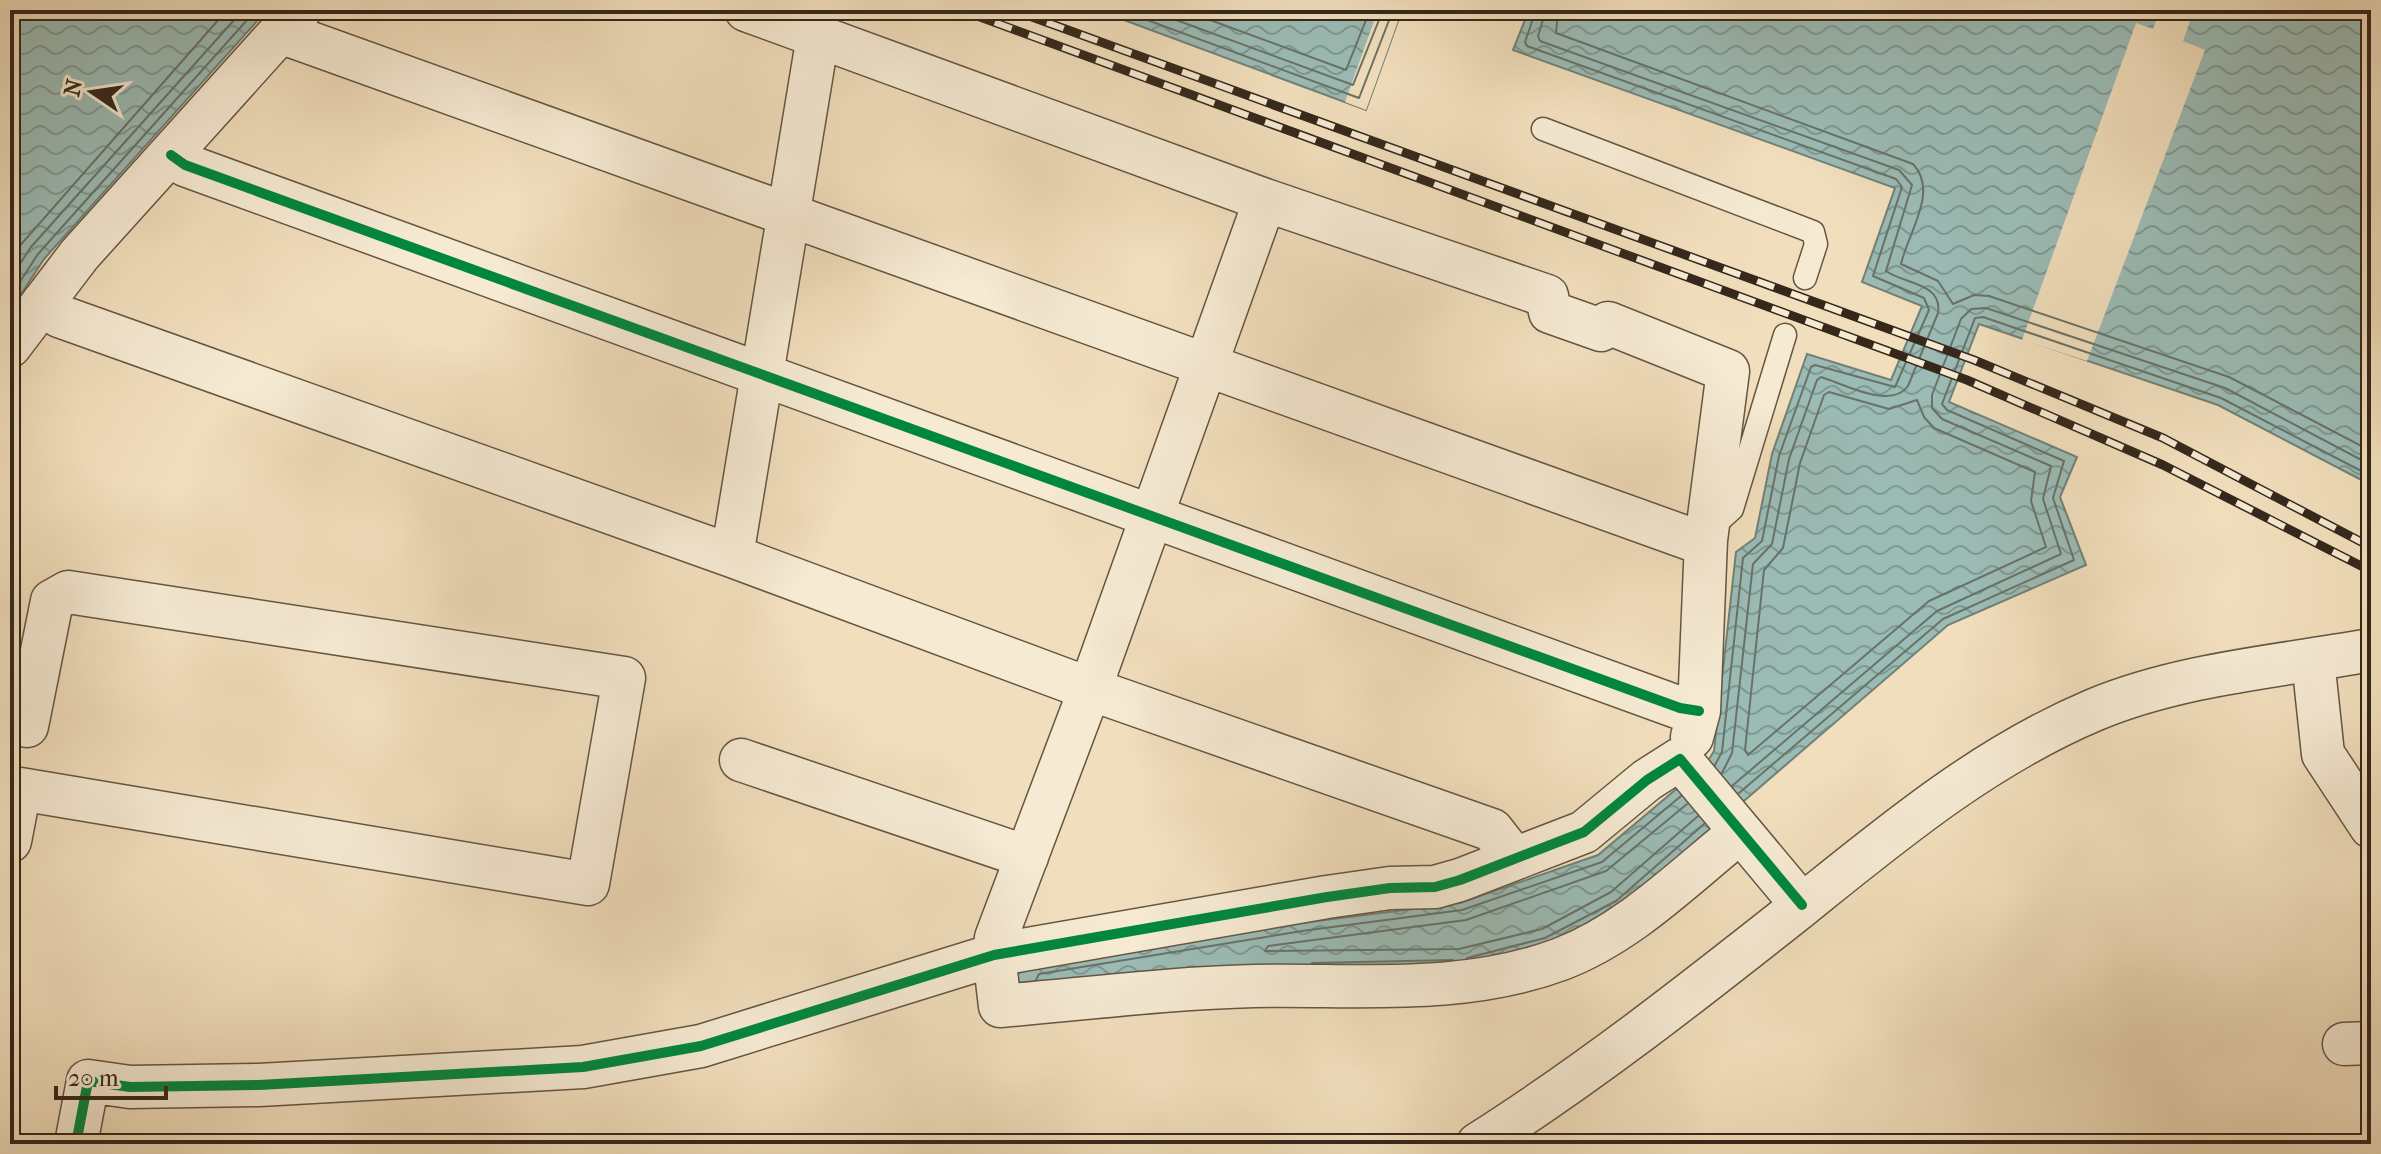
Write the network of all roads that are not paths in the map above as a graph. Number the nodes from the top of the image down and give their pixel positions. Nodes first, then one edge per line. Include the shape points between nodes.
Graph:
1 (746, 10) edge
2 (292, 19) edge
3 (818, 36) junction
4 (1543, 129) dead end
5 (171, 155) junction
6 (1265, 200) junction
7 (788, 217) junction
8 (1805, 278) dead end
9 (43, 302) junction
10 (1785, 335) dead end
11 (10, 346) edge
12 (1205, 365) junction
13 (763, 374) junction
14 (1151, 513) junction
15 (1708, 530) junction
16 (732, 556) junction
17 (2371, 650) edge
18 (2313, 660) junction
19 (1090, 689) junction
20 (1699, 711) junction
21 (18, 725) edge
22 (741, 760) dead end
23 (1685, 765) junction
24 (20, 789) junction
25 (1734, 827) junction
26 (2371, 827) edge
27 (10, 841) edge
28 (1027, 857) junction
29 (1514, 858) junction
30 (1802, 905) junction
31 (996, 973) junction
32 (76, 1144) edge
33 (1478, 1144) edge

1 - 3 street
2 - 5 street
2 - 7 street via 294,37
3 - 6 street
3 - 7 street
4 - 8 lane via 1813,232 1816,244
5 - 9 street
5 - 13 street via 185,165
6 - 12 street
6 - 15 street via 1547,296 1550,312 1601,330 1608,323 1728,371
7 - 12 street
7 - 13 street
9 - 11 street
9 - 16 street via 59,316
10 - 15 lane via 1732,509
12 - 14 street
12 - 15 street via 1693,540
13 - 14 street
13 - 16 street
14 - 19 street
14 - 20 street
15 - 20 street
16 - 19 street
17 - 18 street
18 - 26 street via 2323,754
18 - 30 street via 2166,687 2094,710 1976,771
19 - 28 street
19 - 29 street via 1492,830
20 - 23 street
21 - 24 street
21 - 24 street via 52,601 68,592 624,678 588,884
22 - 28 street
23 - 25 street
23 - 29 street via 1647,780 1584,832
24 - 27 street
25 - 30 street
25 - 31 street via 1614,933 1561,959 1482,981 1250,986 1000,1006
28 - 31 street via 996,938
29 - 31 street via 1435,887 1327,897
30 - 33 street via 1627,1043
31 - 32 street via 632,1061 259,1085 130,1087 88,1081

